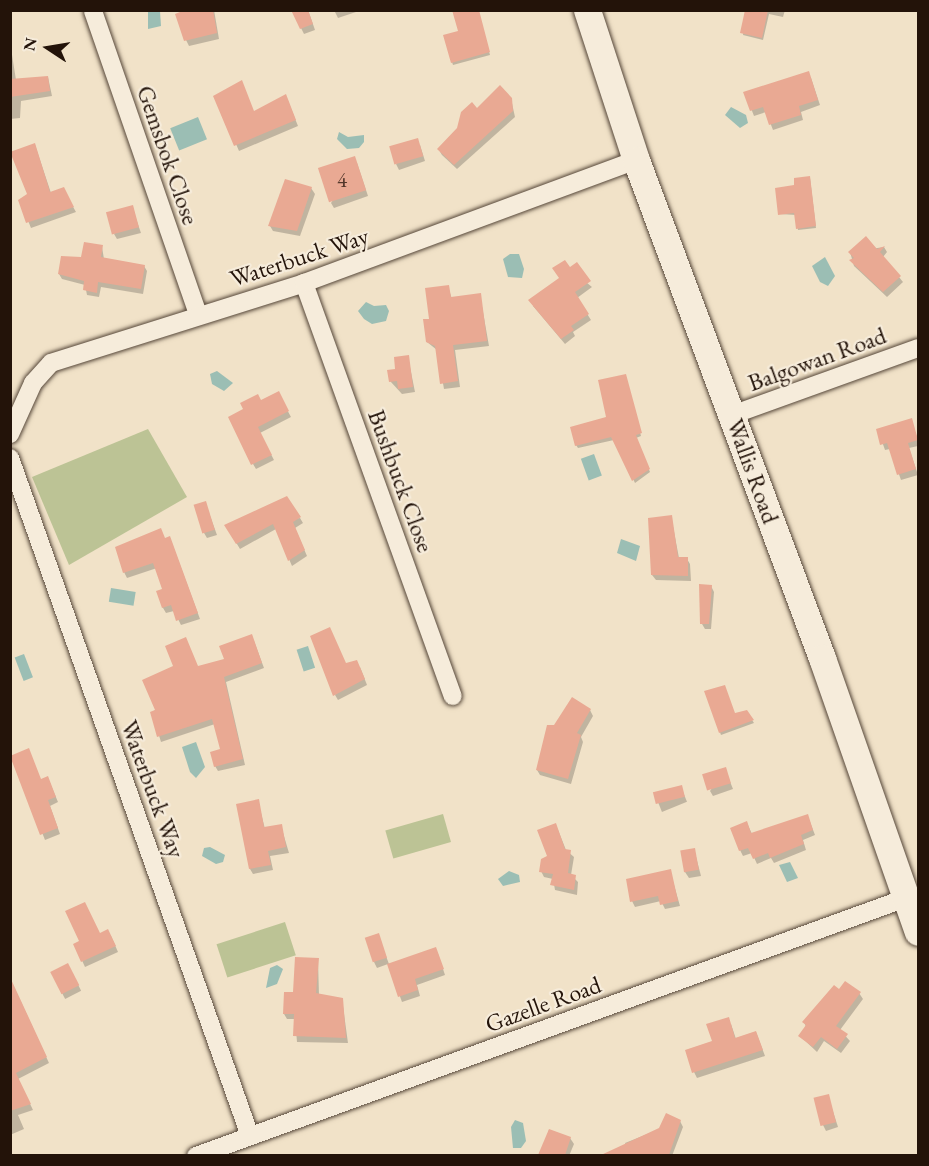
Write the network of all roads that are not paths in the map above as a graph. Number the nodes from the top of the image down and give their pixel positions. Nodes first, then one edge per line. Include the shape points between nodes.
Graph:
1 (587, 10) edge
2 (93, 11) edge
3 (636, 160) junction
4 (304, 284) junction
5 (198, 314) junction
6 (918, 348) edge
7 (732, 415) junction
8 (10, 434) edge
9 (10, 458) edge
10 (453, 696) dead end
11 (906, 898) junction
12 (918, 932) edge
13 (250, 1136) junction
14 (196, 1155) edge

1 - 3 street, Wallis Road
2 - 5 street, Gemsbok Close
3 - 4 street, Waterbuck Way
3 - 7 street, Wallis Road
4 - 5 street, Waterbuck Way
4 - 10 street, Bushbuck Close
5 - 8 street, Waterbuck Way via 51,363 33,383
6 - 7 street, Balgowan Road
7 - 11 street, Wallis Road
9 - 13 street, Waterbuck Way
11 - 12 street, Wallis Road
11 - 13 street, Gazelle Road
13 - 14 street, Gazelle Road

